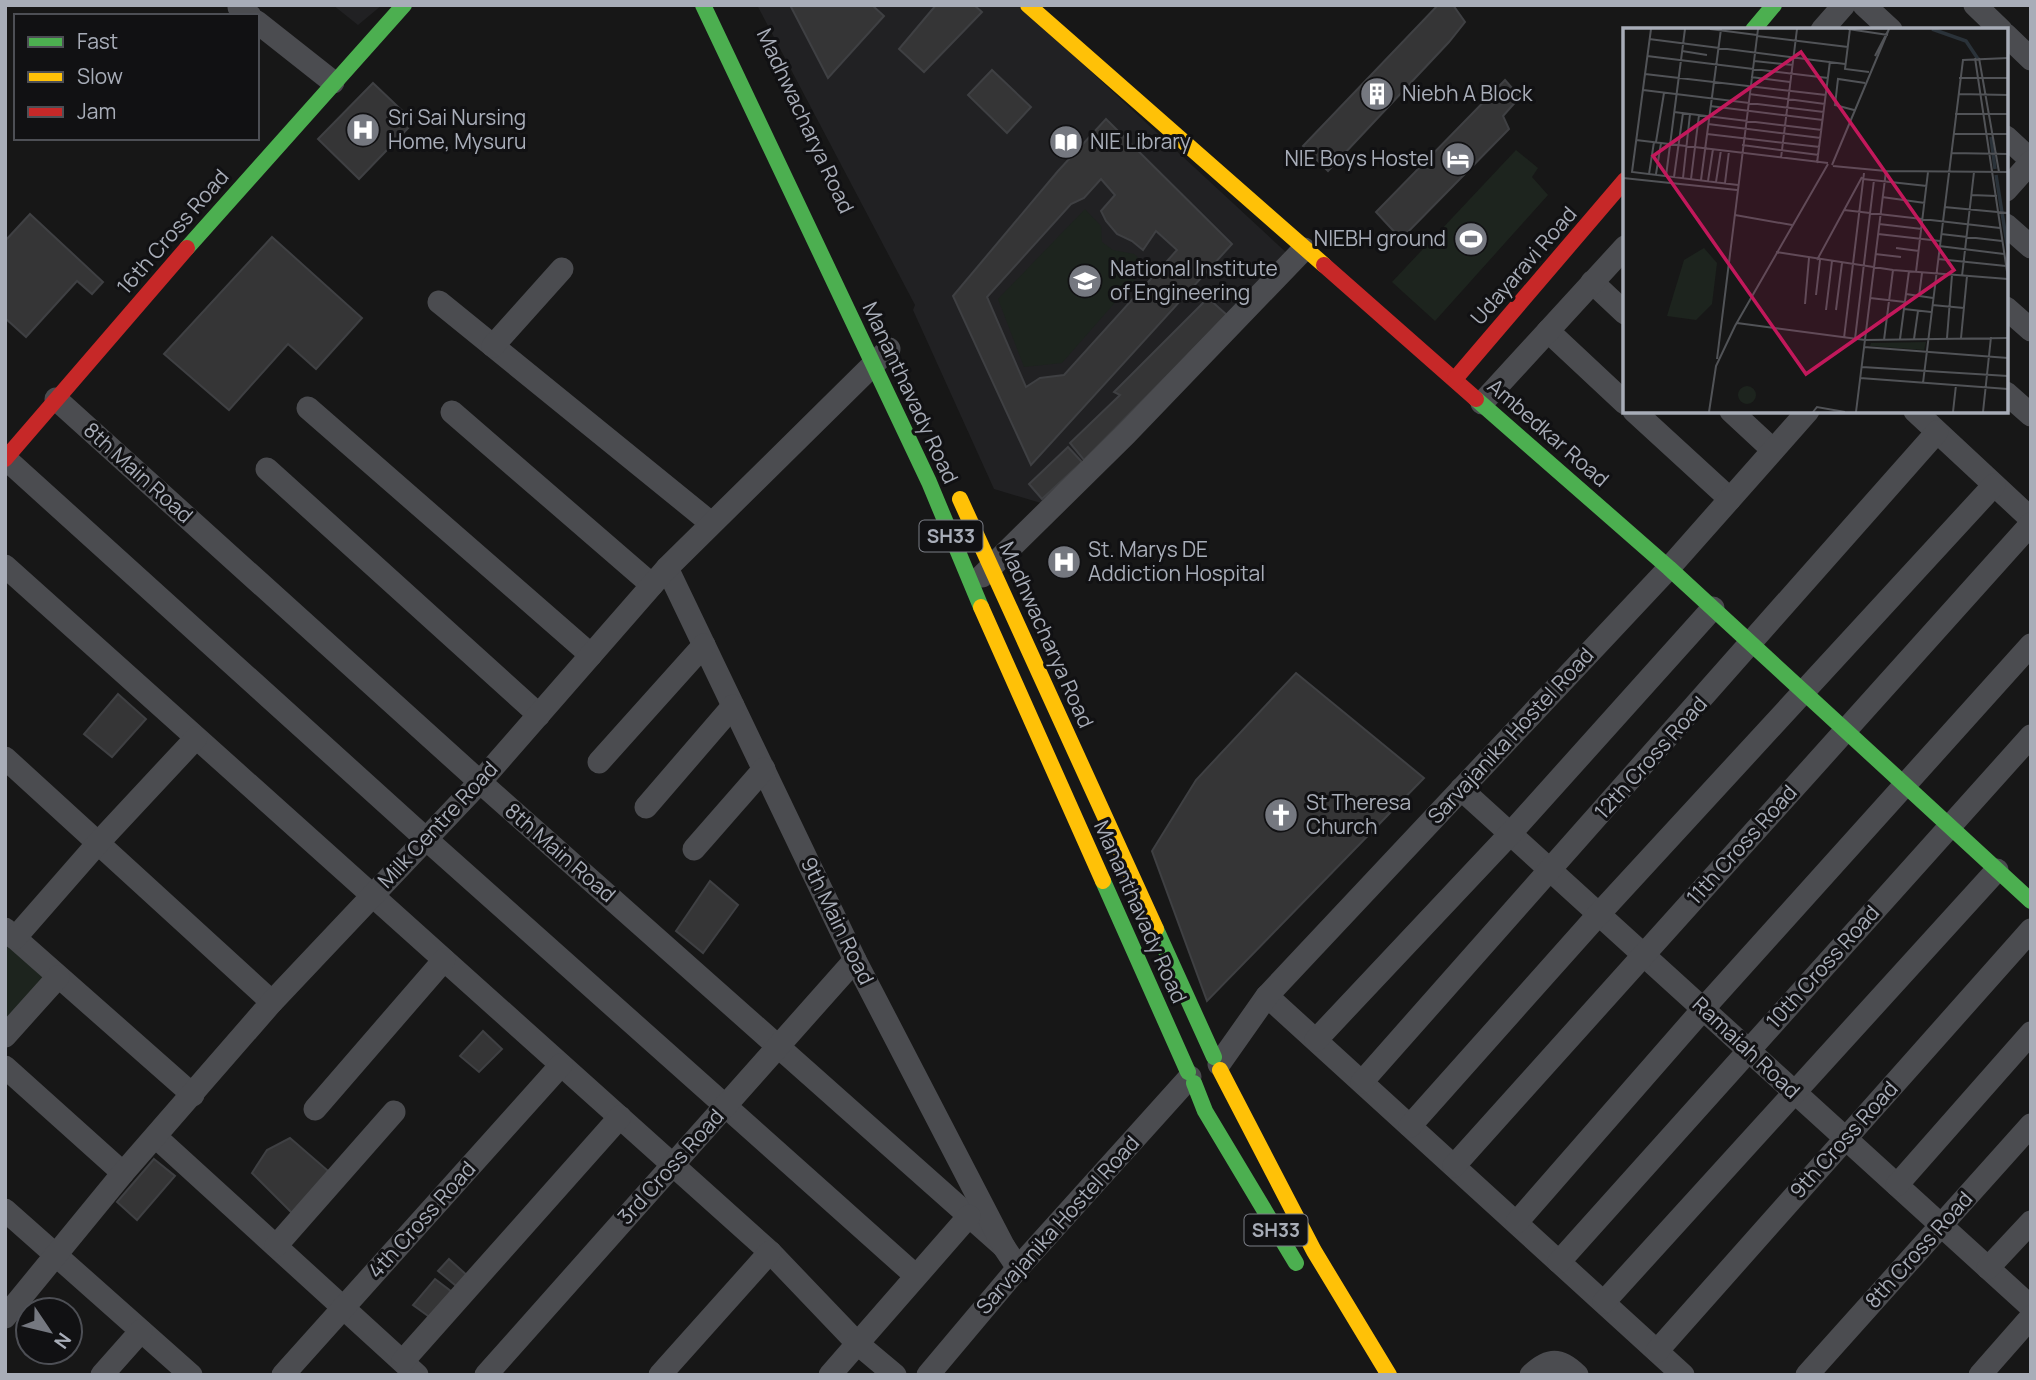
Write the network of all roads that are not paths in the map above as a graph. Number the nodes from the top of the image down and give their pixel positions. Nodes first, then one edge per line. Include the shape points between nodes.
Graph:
1 (404, 5) edge
2 (703, 5) edge
3 (1028, 5) edge
4 (1774, 5) edge
5 (1844, 5) edge
6 (1864, 5) edge
7 (1975, 5) edge
8 (259, 24) edge
9 (1755, 28) edge
10 (1824, 28) edge
11 (1889, 28) edge
12 (1999, 28) edge
13 (2008, 37) edge
14 (2031, 59) edge
15 (334, 82) junction
16 (2008, 139) edge
17 (2031, 161) edge
18 (1623, 182) edge
19 (2008, 188) edge
20 (2008, 227) edge
21 (2031, 247) edge
22 (1304, 249) junction
23 (1623, 249) edge
24 (562, 269) dead end
25 (1592, 282) junction
26 (439, 302) dead end
27 (2008, 310) edge
28 (1623, 311) edge
29 (2031, 330) edge
30 (1548, 331) junction
31 (493, 346) junction
32 (885, 353) junction
33 (1455, 379) junction
34 (2008, 395) edge
35 (56, 399) junction
36 (1623, 400) edge
37 (1482, 403) junction
38 (308, 408) dead end
39 (452, 412) dead end
40 (1636, 413) edge
41 (1733, 413) edge
42 (1806, 413) edge
43 (1917, 413) edge
44 (2031, 415) edge
45 (1937, 432) junction
46 (1773, 450) junction
47 (5, 459) edge
48 (267, 469) dead end
49 (952, 482) dead end
50 (1994, 485) junction
51 (1730, 499) junction
52 (2031, 519) edge
53 (711, 523) junction
54 (2031, 524) edge
55 (5, 566) edge
56 (992, 566) junction
57 (1669, 568) junction
58 (660, 577) junction
59 (972, 586) junction
60 (1713, 608) junction
61 (1752, 644) junction
62 (705, 645) junction
63 (2031, 645) edge
64 (591, 655) junction
65 (1803, 691) junction
66 (733, 706) junction
67 (539, 715) junction
68 (1846, 730) junction
69 (2031, 736) edge
70 (196, 738) junction
71 (5, 758) edge
72 (599, 762) dead end
73 (764, 769) junction
74 (480, 782) junction
75 (1905, 784) junction
76 (1461, 789) junction
77 (646, 807) dead end
78 (1949, 826) junction
79 (1510, 834) junction
80 (426, 839) junction
81 (99, 842) junction
82 (694, 849) dead end
83 (1997, 870) junction
84 (1550, 871) junction
85 (372, 896) junction
86 (2031, 901) edge
87 (1598, 915) junction
88 (2031, 930) edge
89 (10, 934) edge
90 (1643, 955) junction
91 (444, 960) junction
92 (855, 960) junction
93 (58, 977) junction
94 (1267, 996) junction
95 (272, 1002) junction
96 (1704, 1008) junction
97 (2031, 1033) edge
98 (5, 1037) edge
99 (1316, 1040) junction
100 (779, 1046) junction
101 (1748, 1051) junction
102 (1218, 1064) junction
103 (561, 1065) junction
104 (5, 1067) edge
105 (1191, 1077) junction
106 (1362, 1082) junction
107 (1795, 1093) junction
108 (193, 1095) junction
109 (725, 1106) junction
110 (315, 1109) dead end
111 (394, 1112) dead end
112 (620, 1117) junction
113 (2031, 1125) edge
114 (1410, 1126) junction
115 (156, 1136) junction
116 (1845, 1139) junction
117 (673, 1165) junction
118 (1454, 1166) junction
119 (123, 1173) junction
120 (1897, 1185) junction
121 (5, 1210) edge
122 (970, 1216) junction
123 (1517, 1222) junction
124 (2031, 1222) edge
125 (1942, 1227) junction
126 (275, 1246) junction
127 (1004, 1247) junction
128 (770, 1252) junction
129 (55, 1255) junction
130 (1559, 1262) junction
131 (1018, 1268) junction
132 (1988, 1268) junction
133 (916, 1276) junction
134 (1305, 1279) dead end
135 (1604, 1302) junction
136 (343, 1307) junction
137 (2031, 1307) edge
138 (5, 1317) edge
139 (2031, 1317) edge
140 (141, 1331) junction
141 (858, 1344) junction
142 (1657, 1351) junction
143 (410, 1368) edge
144 (102, 1375) edge
145 (191, 1375) edge
146 (283, 1375) edge
147 (486, 1375) edge
148 (660, 1375) edge
149 (830, 1375) edge
150 (895, 1375) edge
151 (928, 1375) edge
152 (1389, 1375) edge
153 (1531, 1375) edge
154 (1577, 1375) edge
155 (1683, 1375) edge
156 (1807, 1375) edge
157 (1980, 1375) edge

1 - 15 main road, 16th Cross Road
2 - 32 main road, Mananthavady Road / SH33
3 - 22 main road, Ambedkar Road
4 - 9 main road
5 - 10 street
6 - 11 street
7 - 12 street
8 - 15 street
13 - 14 street
15 - 35 main road, 16th Cross Road
16 - 17 street
17 - 19 street
18 - 33 main road, Udayaravi Road
20 - 21 street
22 - 33 main road, Ambedkar Road
22 - 56 street
23 - 25 street
24 - 31 street
25 - 28 street
25 - 30 street
26 - 31 street
27 - 29 street
30 - 36 street
30 - 37 street
31 - 53 street
32 - 53 street, Milk Centre Road
32 - 59 main road, Mananthavady Road / SH33 via 929,482
33 - 37 main road, Ambedkar Road
34 - 44 street
35 - 47 main road, 16th Cross Road
35 - 74 street, 8th Main Road
37 - 57 main road, Ambedkar Road
38 - 64 street
39 - 58 street
40 - 51 street
41 - 46 street
42 - 46 street, Sarvajanika Hostel Road
43 - 45 street
45 - 50 street
45 - 61 street, 12th Cross Road
46 - 51 street, Sarvajanika Hostel Road
47 - 80 street
48 - 67 street
49 - 56 main road, Madhwacharya Road
50 - 52 street
50 - 65 street
51 - 57 street, Sarvajanika Hostel Road
53 - 58 street, Milk Centre Road
54 - 68 street, 11th Cross Road
55 - 70 street
56 - 59 street
56 - 102 main road, Madhwacharya Road
57 - 60 main road, Ambedkar Road
57 - 76 street, Sarvajanika Hostel Road
58 - 62 street, 9th Main Road
58 - 64 street, Milk Centre Road
59 - 105 main road, Mananthavady Road / SH33
60 - 61 main road, Ambedkar Road
60 - 79 street
61 - 65 main road, Ambedkar Road
61 - 84 street, 12th Cross Road
62 - 66 street, 9th Main Road
62 - 72 street
63 - 75 street
64 - 67 street, Milk Centre Road
65 - 68 main road, Ambedkar Road
65 - 87 street
66 - 73 street, 9th Main Road
66 - 77 street
67 - 74 street, Milk Centre Road
68 - 75 main road, Ambedkar Road
68 - 90 street, 11th Cross Road
69 - 78 street, 10th Cross Road
70 - 81 street
70 - 85 street
71 - 81 street
73 - 82 street
73 - 92 street, 9th Main Road
74 - 80 street, Milk Centre Road
74 - 100 street, 8th Main Road
75 - 78 main road, Ambedkar Road
75 - 96 street
76 - 79 street, Ramaiah Road
76 - 94 street, Sarvajanika Hostel Road
78 - 83 main road, Ambedkar Road
78 - 101 street, 10th Cross Road
79 - 84 street, Ramaiah Road
79 - 99 street
80 - 85 street, Milk Centre Road
80 - 109 street
81 - 89 street
81 - 95 street
83 - 86 main road, Ambedkar Road
83 - 107 street
84 - 87 street, Ramaiah Road
84 - 106 street, 12th Cross Road
85 - 91 street
85 - 95 street, Milk Centre Road
87 - 90 street, Ramaiah Road
87 - 114 street
88 - 116 street, 9th Cross Road
89 - 93 street
90 - 96 street, Ramaiah Road
90 - 118 street, 11th Cross Road
91 - 103 street
91 - 110 street
92 - 100 street, 3rd Cross Road
92 - 127 street, 9th Main Road
93 - 98 street
93 - 108 street
94 - 99 street
94 - 102 street, Sarvajanika Hostel Road
95 - 108 street, Milk Centre Road
96 - 101 street, Ramaiah Road
96 - 123 street
97 - 120 street
99 - 106 street
100 - 109 street, 3rd Cross Road
100 - 122 street, 8th Main Road
101 - 107 street, Ramaiah Road
101 - 130 street, 10th Cross Road
102 - 105 main road via 1216,1079 1208,1085
102 - 105 main road via 1205,1054 1196,1056 1189,1063
102 - 152 main road, Madhwacharya Road via 1314,1251
103 - 112 street
103 - 136 street, 4th Cross Road
104 - 119 street
105 - 131 street, Sarvajanika Hostel Road
105 - 134 main road, Mananthavady Road / SH33 via 1205,1111
106 - 114 street
107 - 116 street, Ramaiah Road
107 - 135 street
108 - 115 street, Milk Centre Road
109 - 117 street, 3rd Cross Road
109 - 133 street
111 - 126 street
112 - 117 street
112 - 143 street
113 - 125 street, 8th Cross Road
114 - 118 street
115 - 119 street, Milk Centre Road
115 - 126 street
116 - 120 street, Ramaiah Road
116 - 142 street, 9th Cross Road
117 - 128 street
117 - 147 street, 3rd Cross Road
118 - 123 street
119 - 129 street, Milk Centre Road
120 - 125 street, Ramaiah Road
121 - 129 street
122 - 127 street, 8th Main Road
122 - 133 street
123 - 130 street
124 - 132 street
125 - 132 street, Ramaiah Road
125 - 156 street, 8th Cross Road
126 - 136 street
127 - 131 street, 9th Main Road
128 - 141 street
128 - 148 street
129 - 138 street, Milk Centre Road
129 - 140 street
130 - 135 street
131 - 151 street, Sarvajanika Hostel Road
132 - 137 street, Ramaiah Road
133 - 141 street
135 - 142 street
136 - 143 street
136 - 146 street, 4th Cross Road
139 - 157 street
140 - 144 street
140 - 145 street
141 - 149 street
141 - 150 street
142 - 155 street
153 - 154 street via 1553,1361

